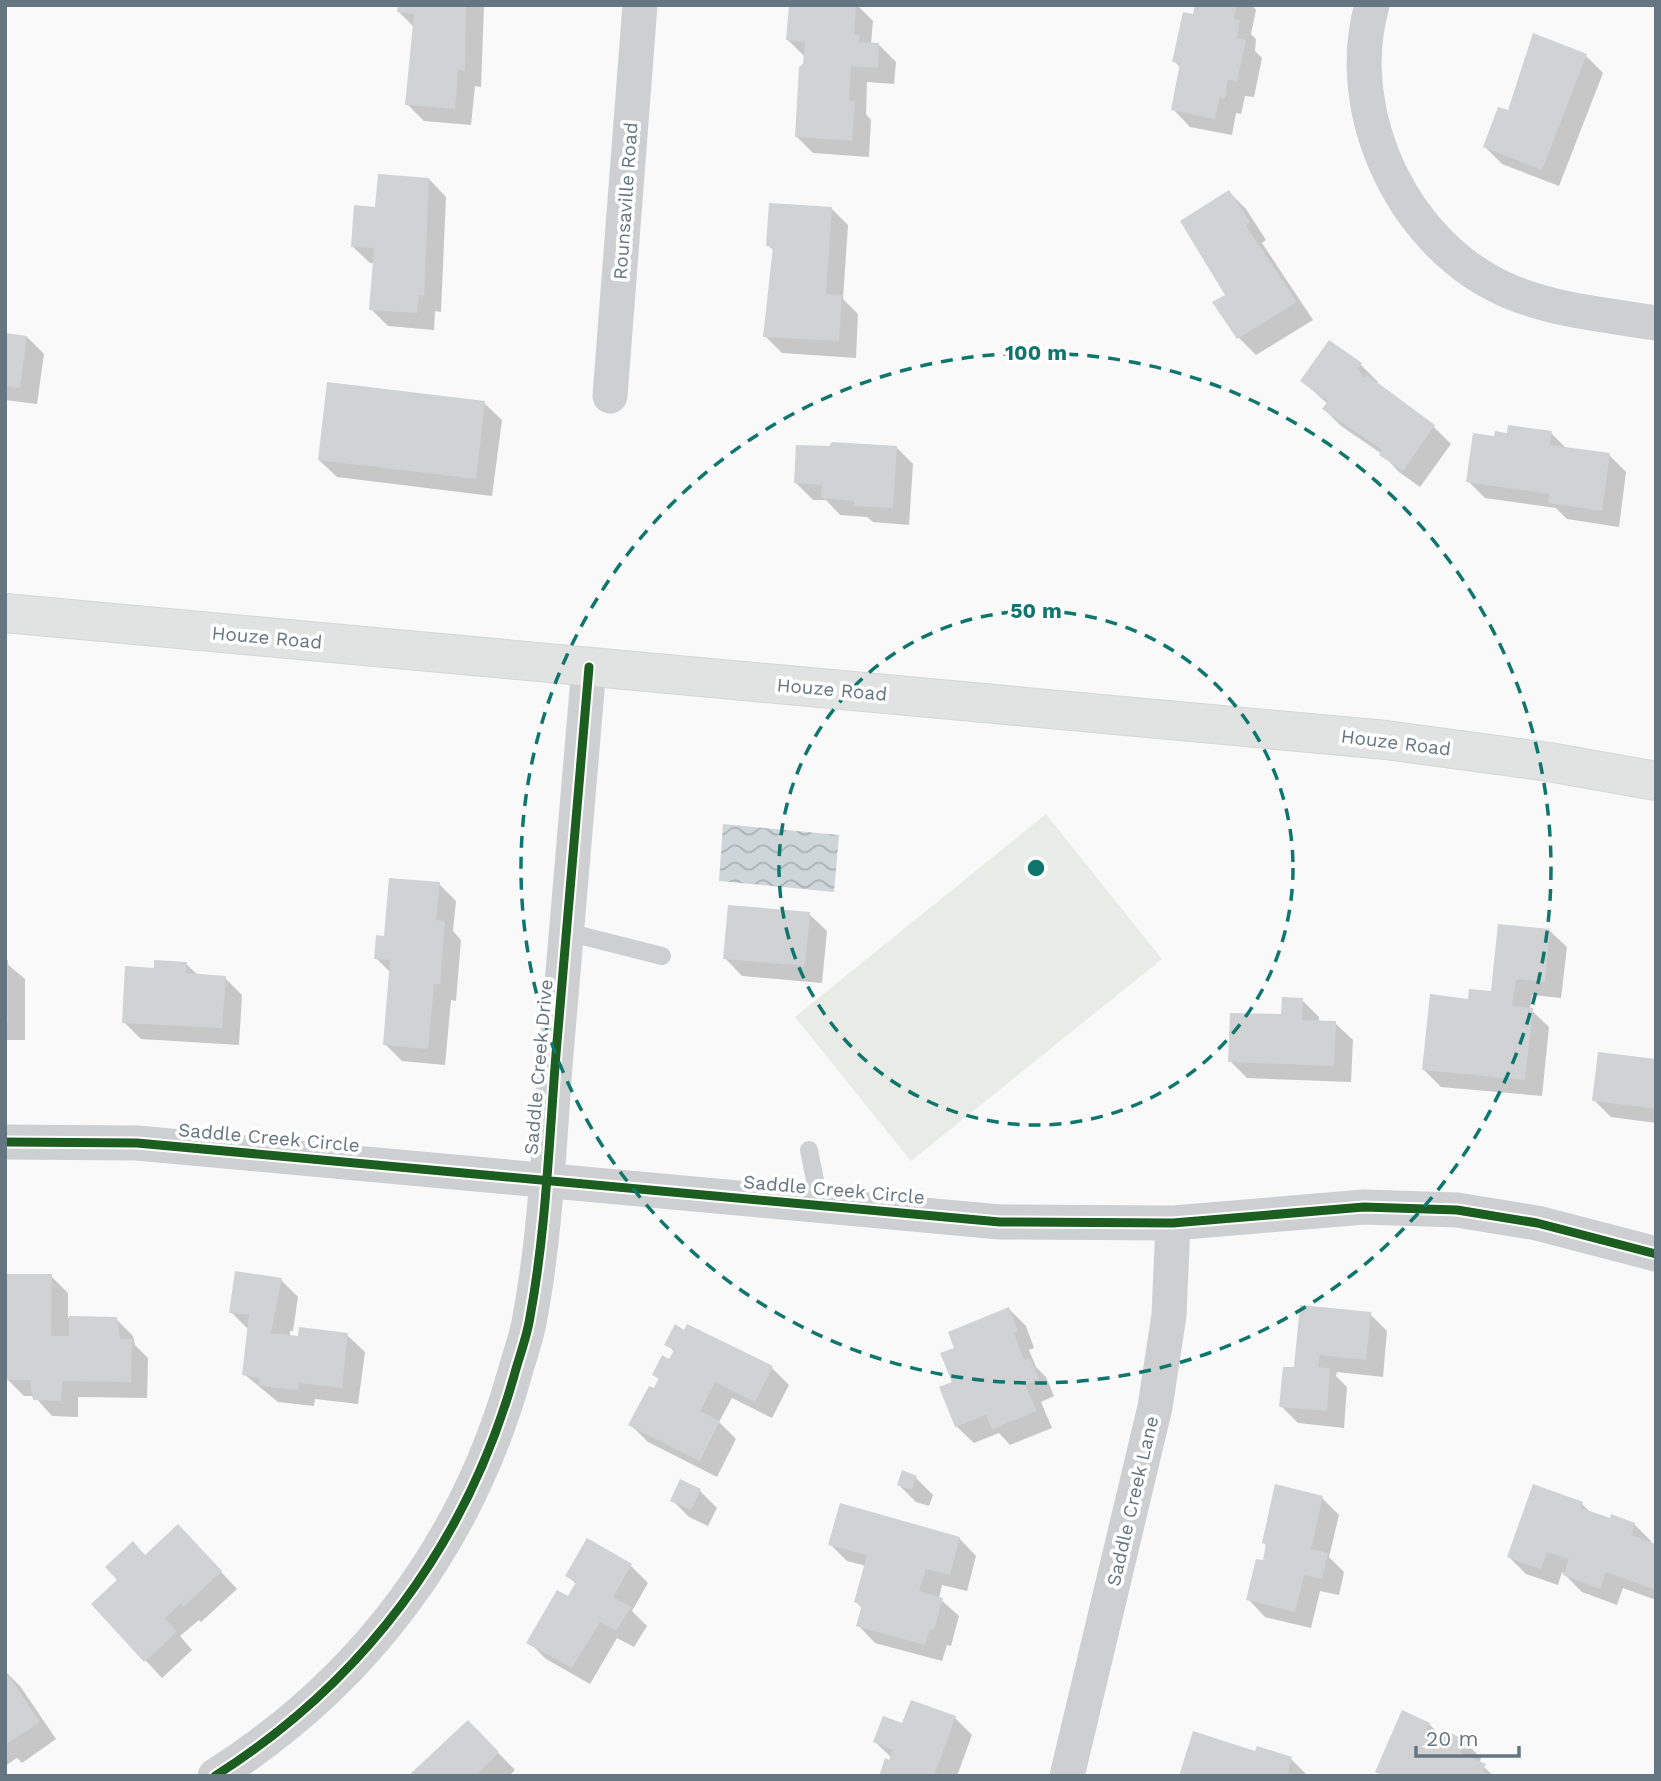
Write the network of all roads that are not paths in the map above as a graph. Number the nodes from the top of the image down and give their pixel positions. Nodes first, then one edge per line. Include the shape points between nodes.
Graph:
1 (640, 5) edge
2 (1372, 5) edge
3 (1656, 323) edge
4 (610, 396) dead end
5 (5, 613) edge
6 (590, 667) junction
7 (1656, 781) edge
8 (567, 932) junction
9 (662, 956) dead end
10 (5, 1142) edge
11 (809, 1150) dead end
12 (546, 1180) junction
13 (820, 1206) junction
14 (1173, 1223) junction
15 (1656, 1254) edge
16 (215, 1776) edge
17 (1067, 1776) edge

1 - 4 street, Rounsaville Road
2 - 3 street via 1364,51 1367,107 1388,173 1420,223 1468,267 1509,291 1553,306
5 - 6 main road, Houze Road
6 - 7 main road, Houze Road via 1386,740
6 - 8 street, Saddle Creek Drive
8 - 9 lane
8 - 12 street, Saddle Creek Drive
10 - 12 street, Saddle Creek Circle via 137,1143
11 - 13 lane
12 - 13 street, Saddle Creek Circle
12 - 16 street, Saddle Creek Drive via 530,1318 497,1434 468,1501 438,1553 366,1650 305,1709
13 - 14 street, Saddle Creek Circle via 1000,1222
14 - 15 street, Saddle Creek Circle via 1364,1207 1457,1210 1537,1223
14 - 17 street, Saddle Creek Lane via 1169,1315 1155,1407

